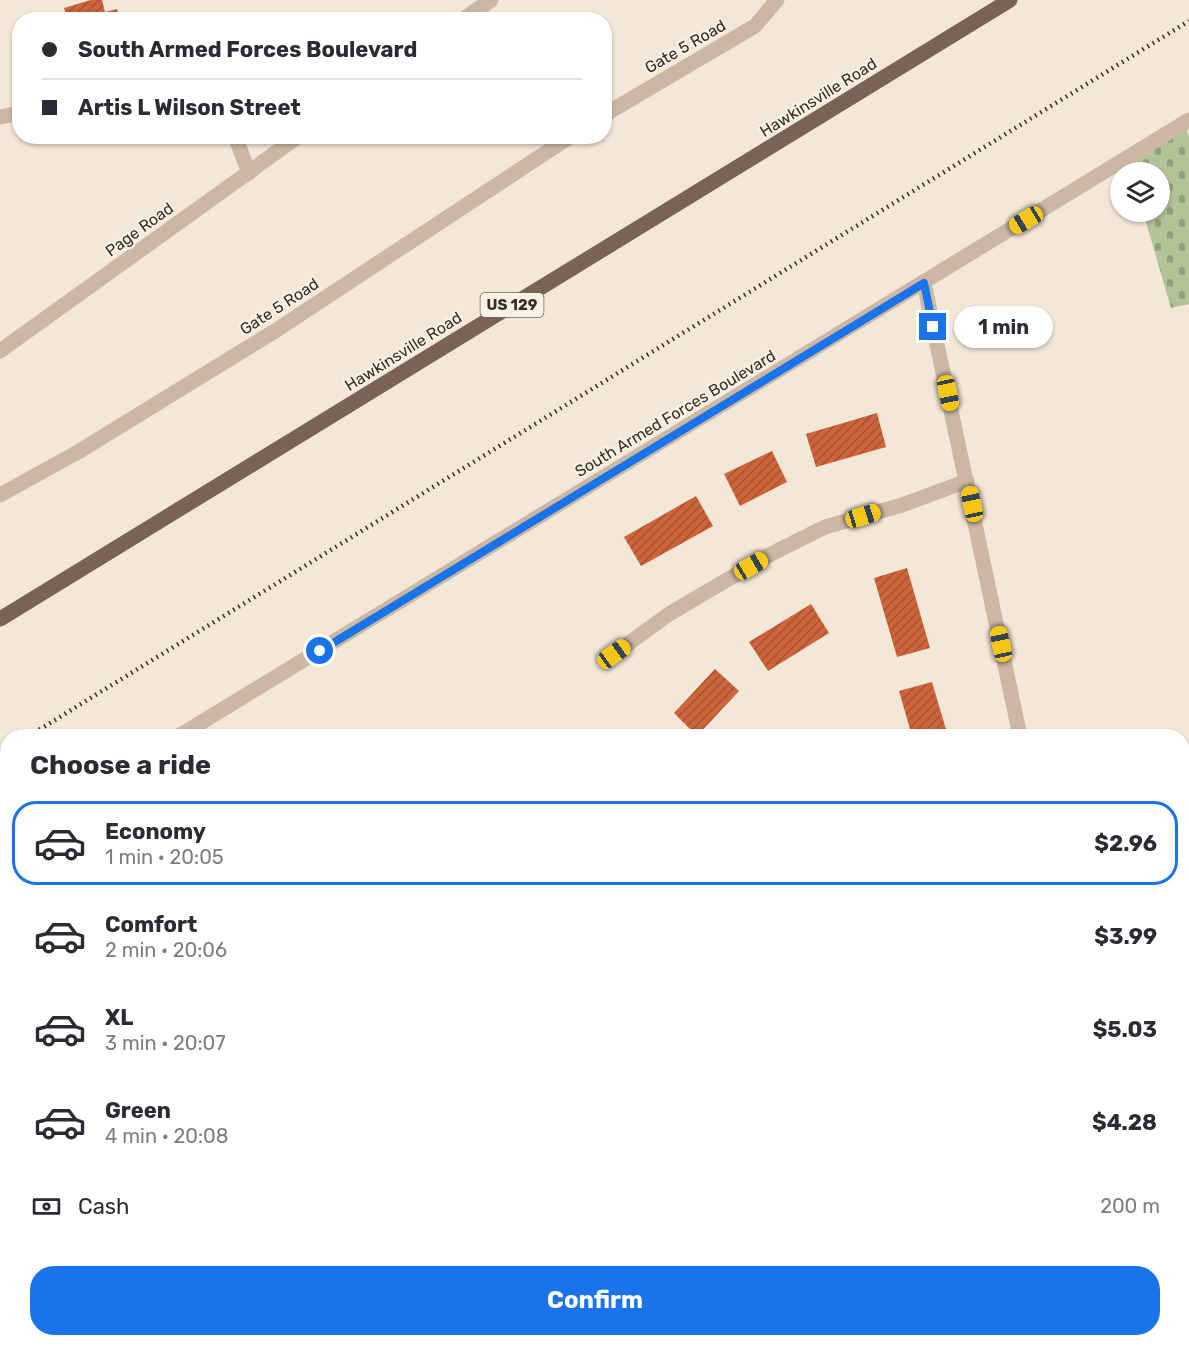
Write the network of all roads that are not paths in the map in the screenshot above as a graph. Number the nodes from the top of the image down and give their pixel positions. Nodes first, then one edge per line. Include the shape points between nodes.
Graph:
1 (491, 0) edge
2 (777, 0) edge
3 (1010, 0) edge
4 (474, 12) edge
5 (612, 111) edge
6 (1189, 120) edge
7 (238, 144) edge
8 (288, 144) edge
9 (560, 144) edge
10 (249, 173) junction
11 (924, 283) junction
12 (0, 351) edge
13 (967, 481) junction
14 (0, 495) edge
15 (0, 619) edge
16 (614, 654) dead end
17 (191, 729) edge
18 (1019, 729) edge

1 - 4 street
2 - 5 street, Gate 5 Road via 755,26
3 - 15 main road, Hawkinsville Road / US 129
6 - 11 street, South Armed Forces Boulevard
7 - 10 street
8 - 10 street, Page Road
9 - 14 street, Gate 5 Road via 275,331 78,452
10 - 12 street, Page Road
11 - 13 street
11 - 17 street, South Armed Forces Boulevard
13 - 16 street via 825,527 669,614
13 - 18 street

